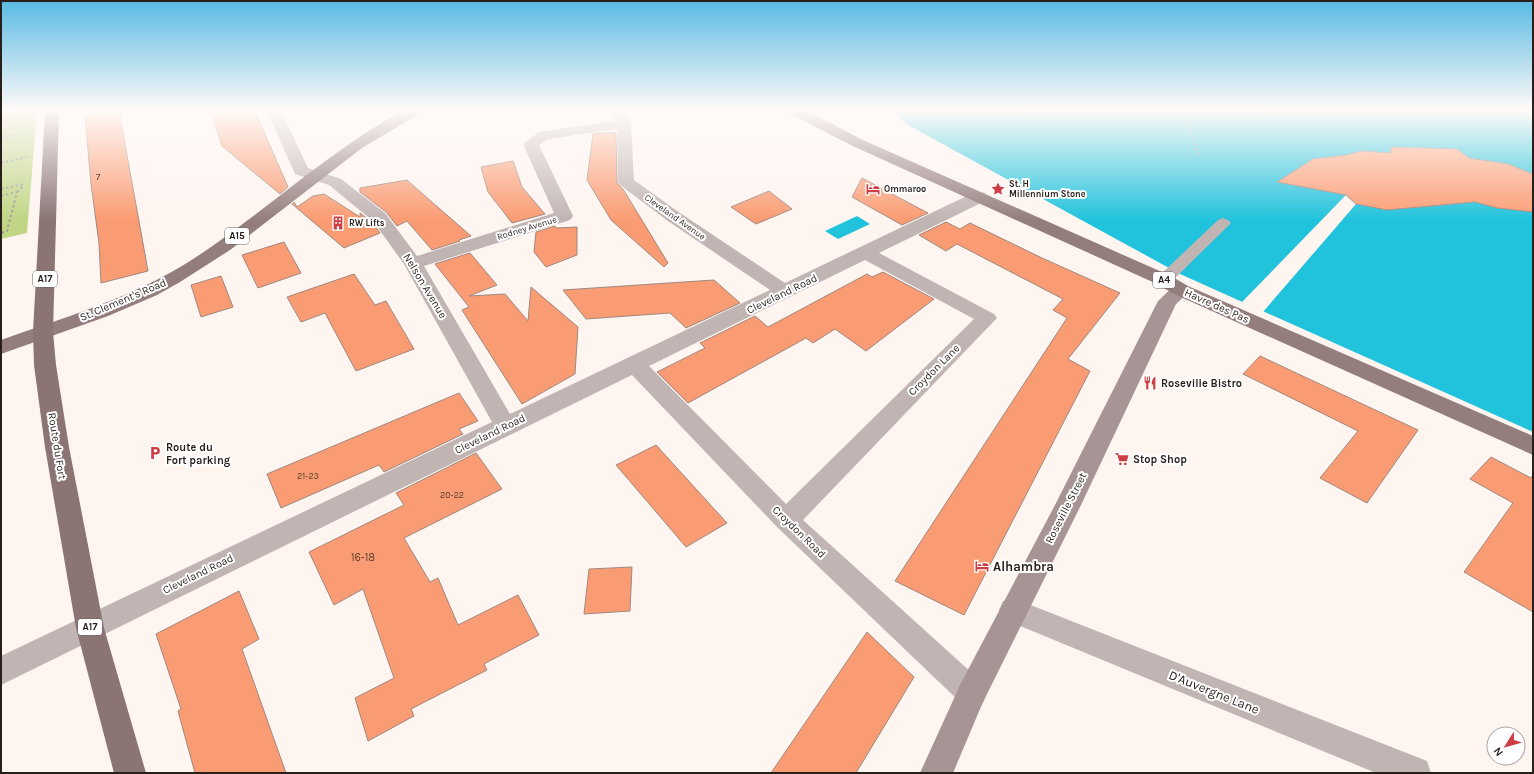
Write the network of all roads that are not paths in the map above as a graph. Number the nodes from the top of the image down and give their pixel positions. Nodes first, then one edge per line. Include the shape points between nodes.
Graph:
1 (51, 147) edge
2 (290, 147) edge
3 (355, 147) edge
4 (532, 147) edge
5 (623, 147) edge
6 (867, 147) edge
7 (313, 176) junction
8 (979, 197) junction
9 (1223, 223) dead end
10 (866, 253) junction
11 (413, 263) junction
12 (1172, 285) junction
13 (785, 292) junction
14 (43, 332) junction
15 (1, 347) edge
16 (634, 364) junction
17 (506, 426) junction
18 (1533, 446) edge
19 (786, 520) junction
20 (1013, 610) junction
21 (90, 628) junction
22 (1, 671) edge
23 (972, 693) junction
24 (130, 773) edge
25 (936, 773) edge
26 (1415, 773) edge

1 - 14 highway, Route du Fort / A17
2 - 7 street via 301,171
3 - 7 main road, St. Clement's Road / A15
4 - 11 street, Rodney Avenue via 564,216
5 - 13 street, Cleveland Avenue via 626,182
6 - 8 main road, Havre des Pas / A4
7 - 11 street, Nelson Avenue via 335,182 378,217
7 - 14 main road, St. Clement's Road / A15 via 243,232 163,285
8 - 10 street, Cleveland Road
8 - 12 main road, Havre des Pas / A4
9 - 12 lane
10 - 13 street, Cleveland Road
10 - 19 street, Croydon Lane via 987,318
11 - 17 street, Nelson Avenue
12 - 18 main road, Havre des Pas / A4
12 - 20 main road, Roseville Street via 1168,301 1068,505
13 - 16 street, Cleveland Road
14 - 15 main road, St. Clement's Road / A15
14 - 21 highway, Route du Fort / A17 via 57,448
16 - 17 street, Cleveland Road
16 - 19 street, Croydon Road
17 - 21 street, Cleveland Road
19 - 23 street, Croydon Road
20 - 23 main road, Roseville Street
20 - 26 street, D'Auvergne Lane
21 - 22 street, Cleveland Road
21 - 24 highway, Route du Fort / A17
23 - 25 main road, Roseville Street

